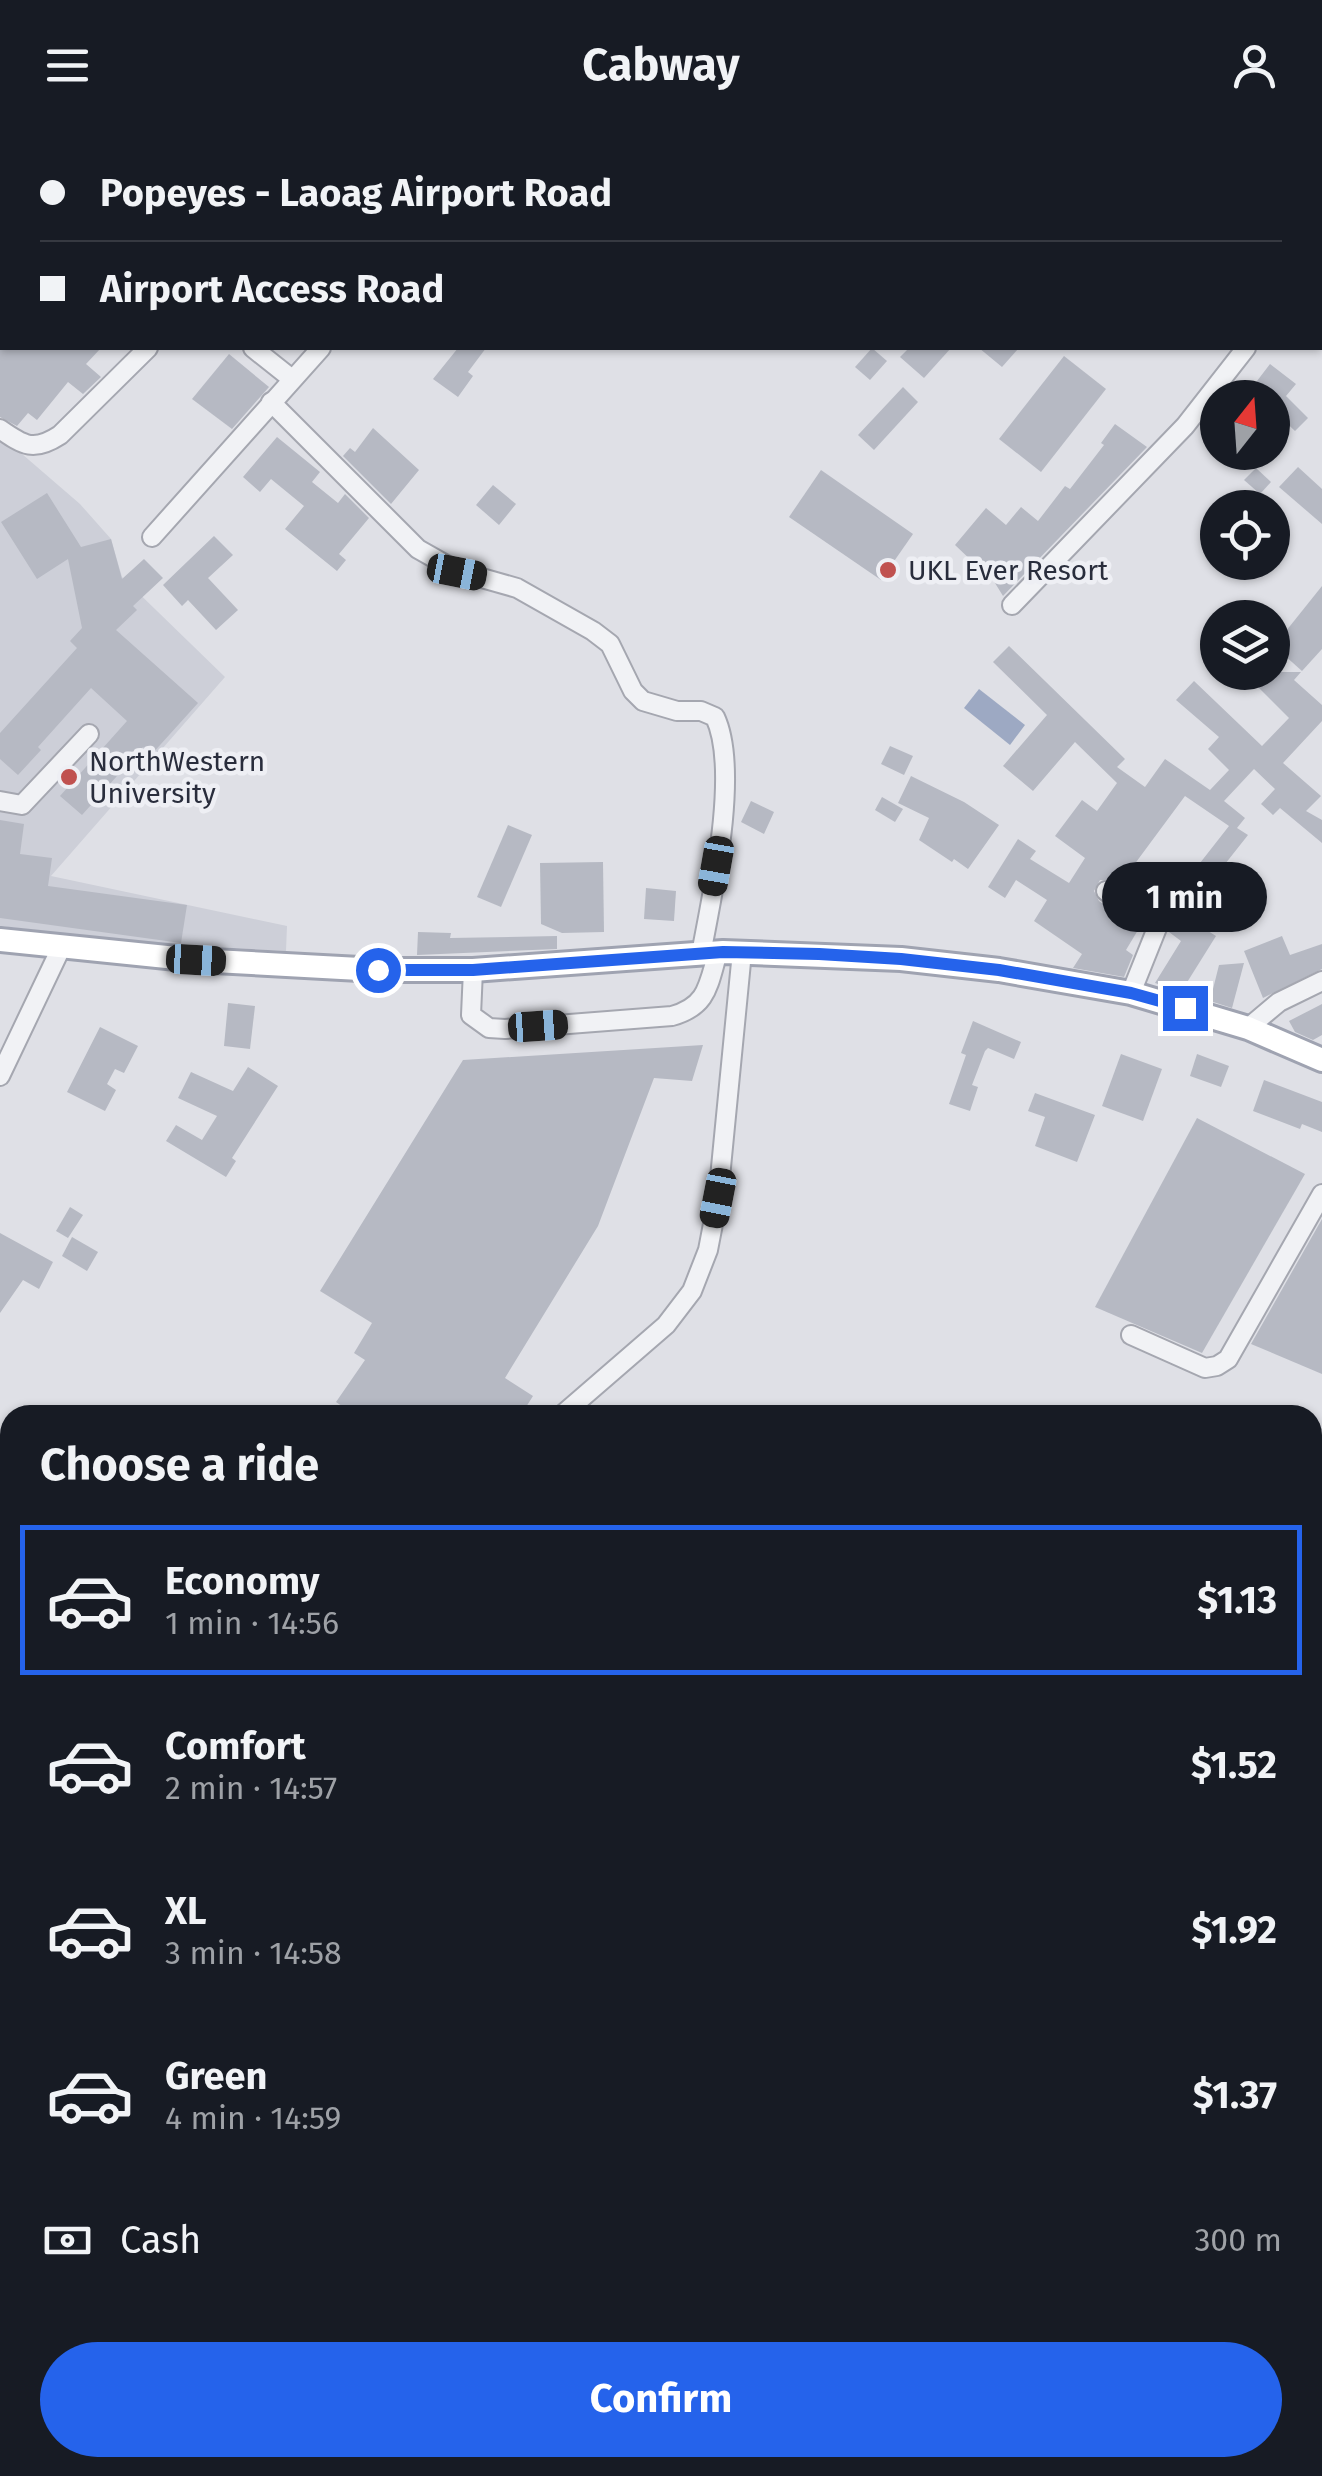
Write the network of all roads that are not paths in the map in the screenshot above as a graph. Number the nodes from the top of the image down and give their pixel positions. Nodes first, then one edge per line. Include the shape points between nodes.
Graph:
1 (146, 350) edge
2 (256, 350) edge
3 (319, 350) edge
4 (1244, 350) edge
5 (292, 380) junction
6 (271, 402) junction
7 (0, 429) edge
8 (152, 536) dead end
9 (1012, 605) dead end
10 (89, 734) dead end
11 (0, 801) edge
12 (1106, 891) dead end
13 (0, 940) edge
14 (61, 948) junction
15 (720, 953) junction
16 (473, 970) junction
17 (1322, 981) edge
18 (1131, 993) junction
19 (1248, 1028) junction
20 (1322, 1060) edge
21 (0, 1074) edge
22 (1322, 1194) edge
23 (1131, 1335) dead end
24 (574, 1405) edge

1 - 7 street via 44,446 19,443
2 - 5 street
3 - 5 street
4 - 9 street via 1186,426
5 - 6 street
6 - 8 street
6 - 15 street via 418,549 457,572 518,588 592,631 610,644 643,701 714,717 724,768 716,866
10 - 11 street via 22,805
12 - 18 street via 1157,928
13 - 14 main road
14 - 16 main road via 378,970
14 - 21 street
15 - 16 main road
15 - 16 street via 702,1000 690,1011 524,1028 477,1022 470,1005
15 - 18 main road via 901,959
15 - 24 street via 718,1198 708,1250 692,1292 666,1325
17 - 19 street via 1279,1002
18 - 19 main road
19 - 20 main road
22 - 23 street via 1228,1359 1205,1368

